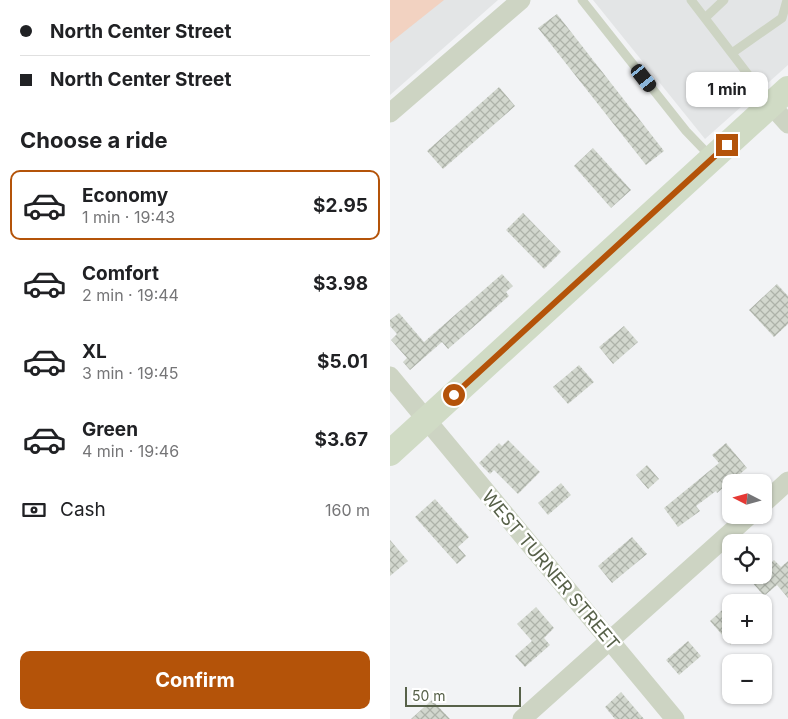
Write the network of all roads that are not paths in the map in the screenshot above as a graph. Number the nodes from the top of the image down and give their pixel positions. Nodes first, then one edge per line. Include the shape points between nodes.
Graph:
1 (521, 0) edge
2 (582, 0) edge
3 (691, 0) edge
4 (724, 0) edge
5 (787, 0) edge
6 (705, 18) junction
7 (732, 54) junction
8 (780, 97) edge
9 (390, 113) edge
10 (788, 124) edge
11 (712, 158) junction
12 (390, 376) edge
13 (425, 421) junction
14 (390, 453) edge
15 (788, 481) edge
16 (772, 496) edge
17 (740, 524) edge
18 (610, 639) junction
19 (522, 719) edge
20 (675, 719) edge

1 - 9 street
2 - 11 lane
3 - 6 lane
4 - 6 lane
5 - 7 lane via 782,18
6 - 7 lane
7 - 8 lane
8 - 10 street
8 - 11 main road
11 - 13 main road
12 - 13 street, WEST TURNER STREET
13 - 14 main road
13 - 18 street, WEST TURNER STREET
15 - 16 street
17 - 18 street
18 - 19 street
18 - 20 street, WEST TURNER STREET

